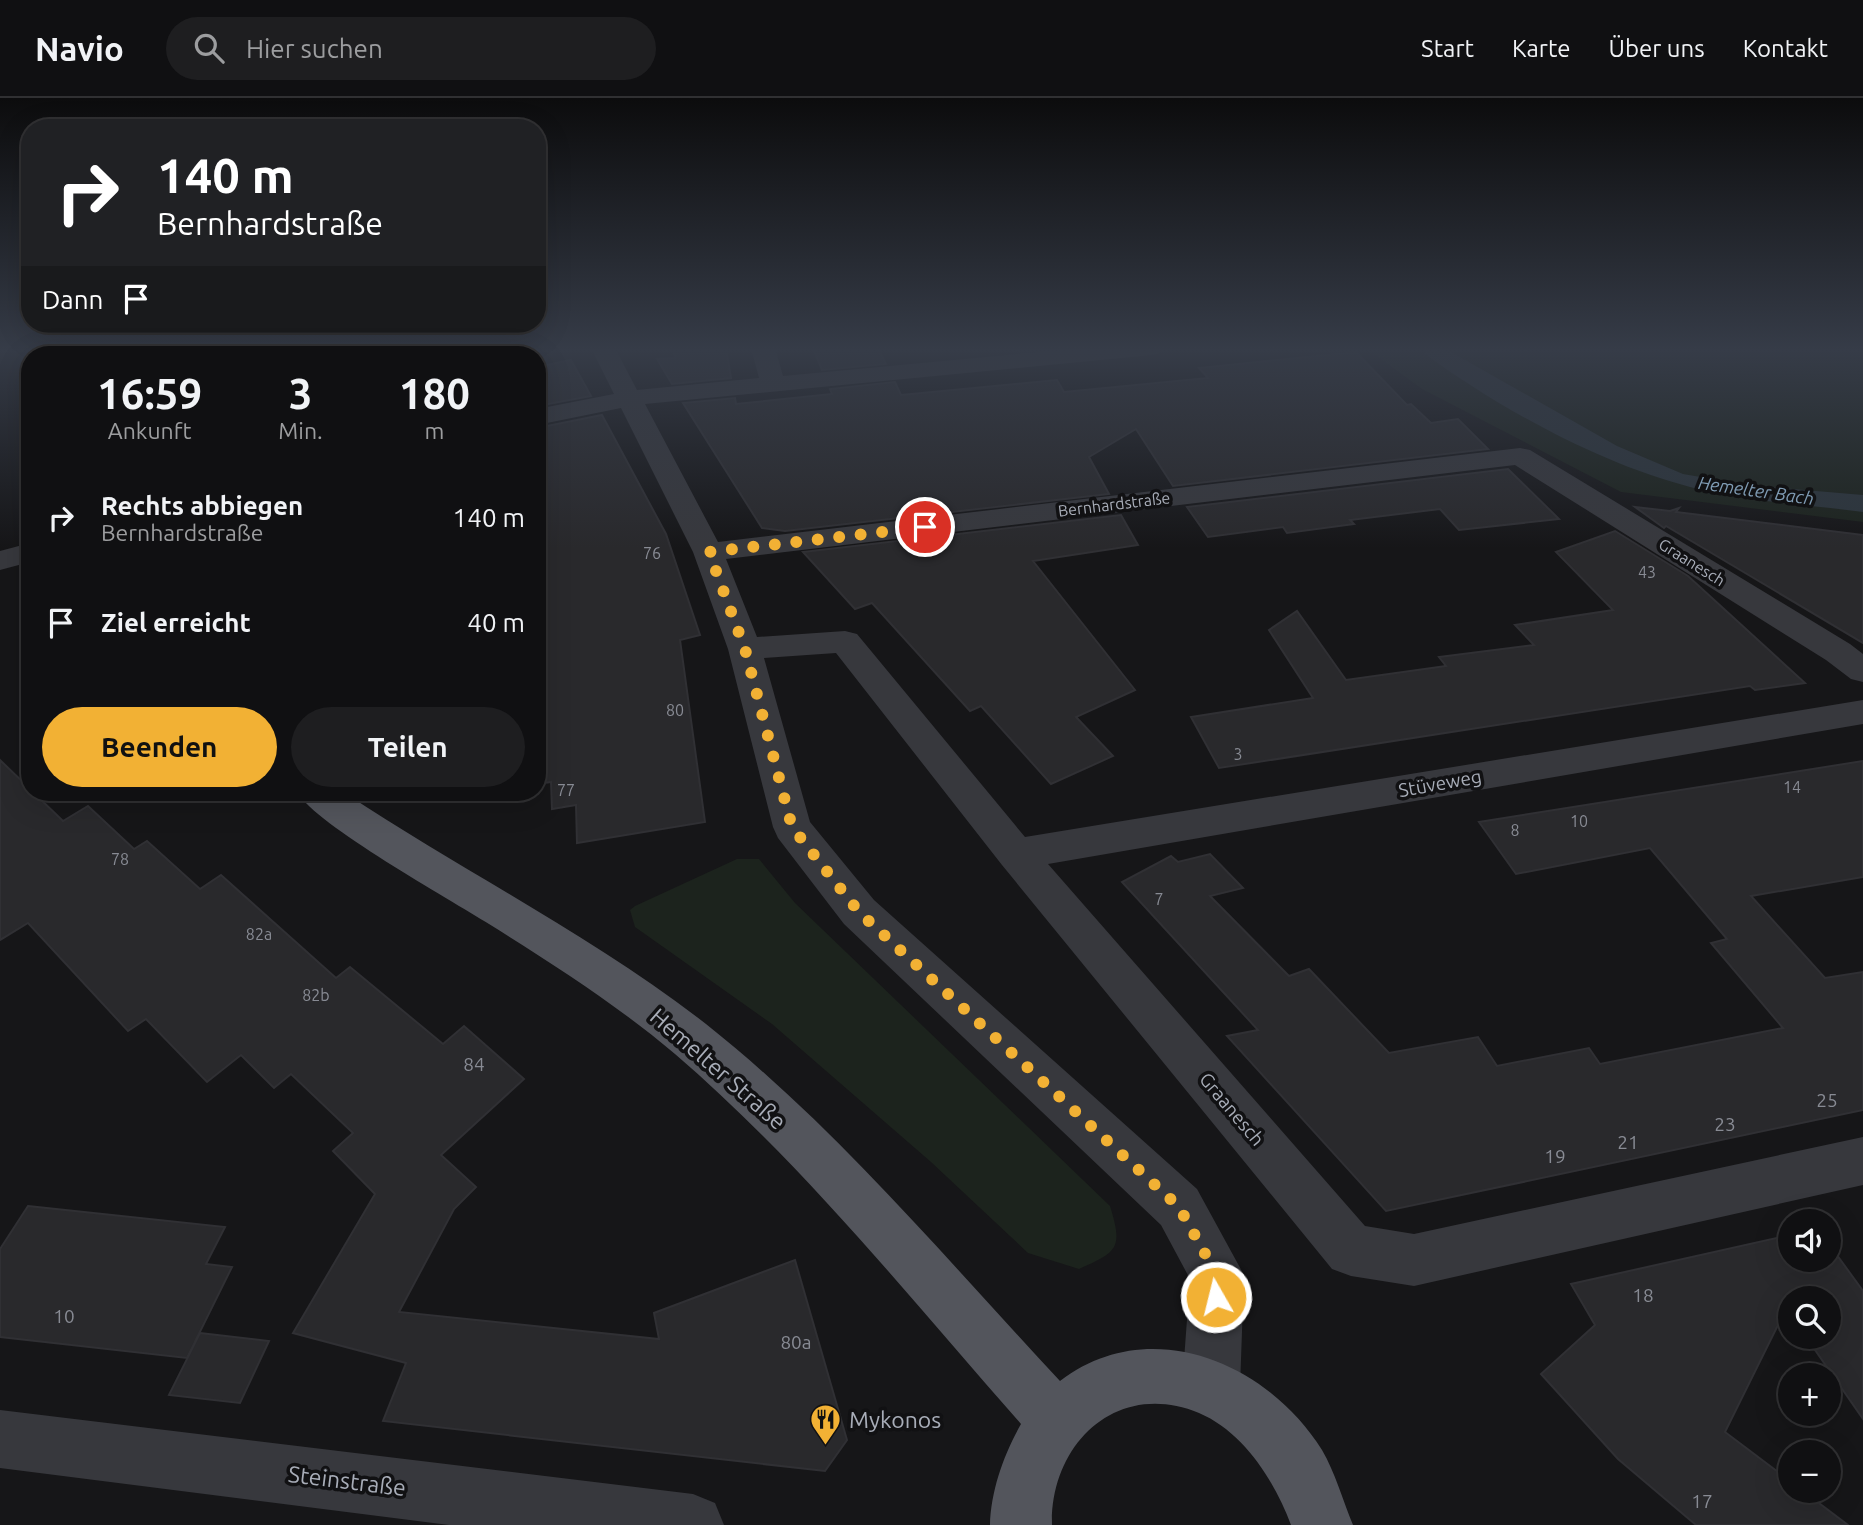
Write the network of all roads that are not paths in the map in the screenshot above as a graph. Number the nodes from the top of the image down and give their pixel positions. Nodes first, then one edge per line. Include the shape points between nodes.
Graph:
1 (640, 415) edge
2 (1520, 456) joint
3 (709, 552) junction
4 (21, 555) edge
5 (0, 561) edge
6 (745, 649) junction
7 (1863, 671) edge
8 (1863, 712) edge
9 (330, 801) edge
10 (1016, 854) junction
11 (1863, 1161) edge
12 (1211, 1387) junction
13 (1056, 1420) junction
14 (0, 1440) edge
15 (693, 1525) edge
16 (1021, 1525) edge
17 (1322, 1525) edge

1 - 3 street
2 - 3 street, Bernhardstraße
2 - 7 street, Graanesch
3 - 6 street
4 - 5 street
6 - 10 street, Graanesch via 845,642
6 - 12 street via 792,827 827,872 859,912 1179,1207 1217,1275
8 - 10 street, Stüveweg
9 - 13 main road, Hemelter Straße via 611,980 691,1040 788,1130
10 - 11 street, Graanesch via 1351,1250 1414,1260
12 - 13 main road via 1154,1374 1101,1385
12 - 17 main road via 1261,1421 1301,1472
13 - 16 main road via 1032,1461
14 - 15 street, Steinstraße

